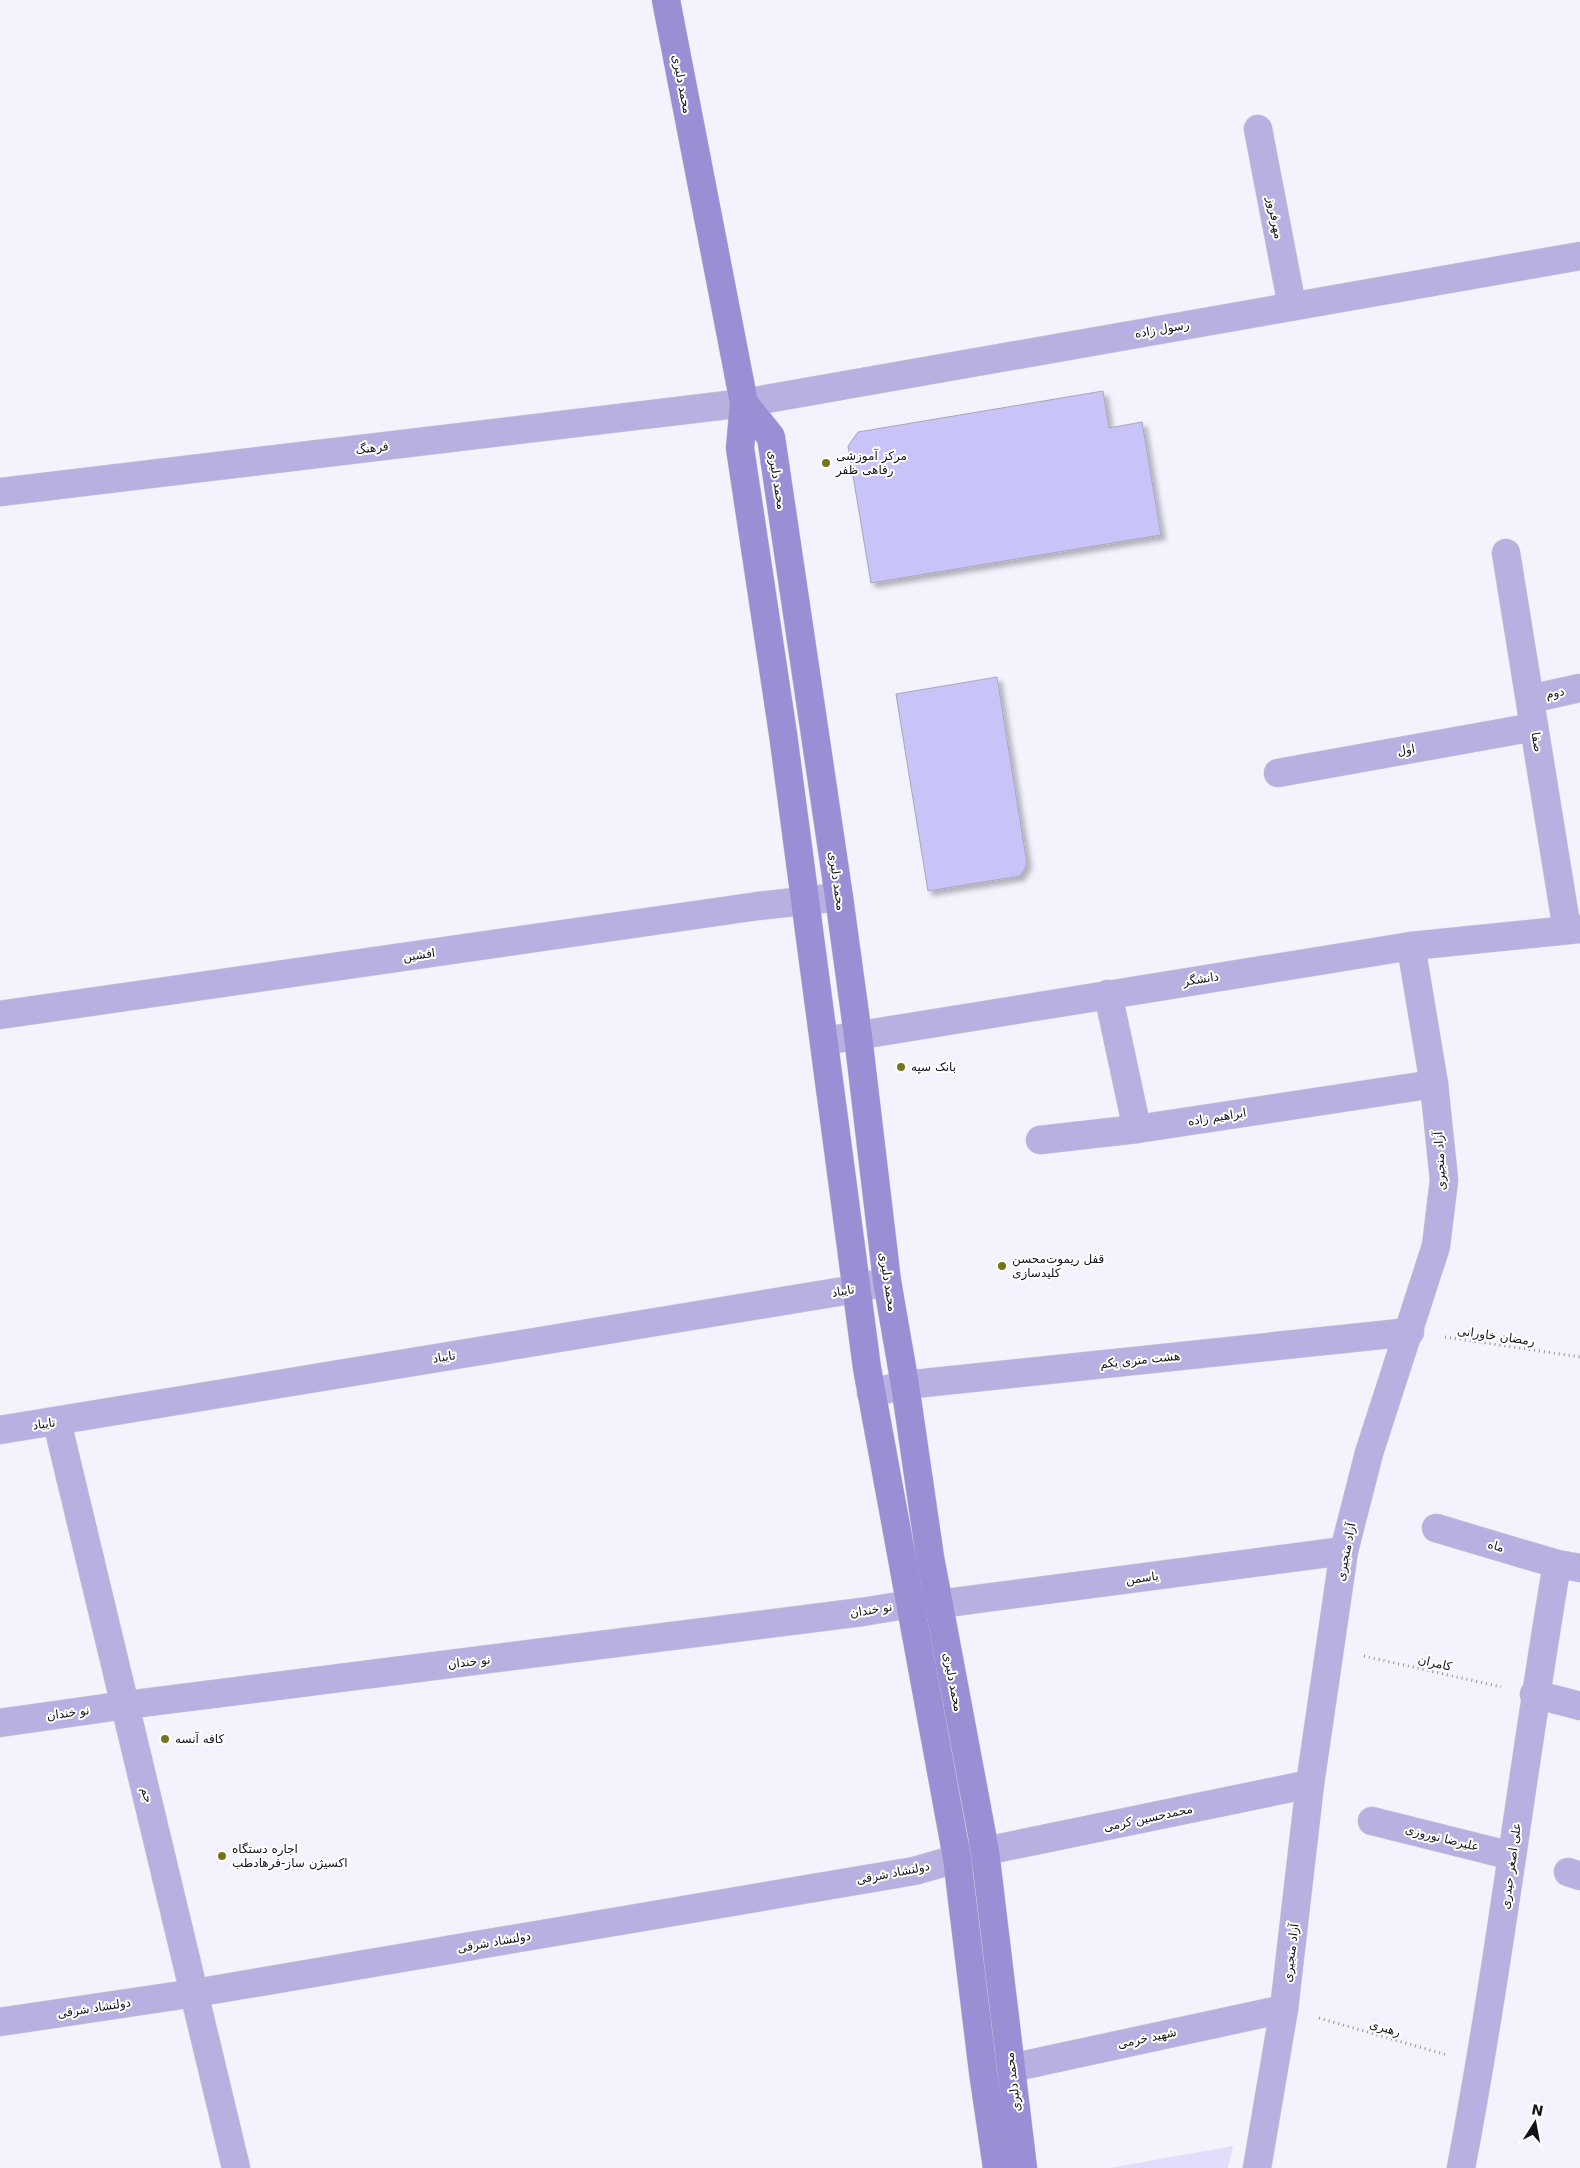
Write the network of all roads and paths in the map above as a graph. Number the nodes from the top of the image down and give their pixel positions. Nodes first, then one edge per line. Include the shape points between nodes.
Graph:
1 (666, 0) edge
2 (1258, 129) dead end
3 (1580, 256) edge
4 (1292, 306) junction
5 (744, 403) junction
6 (0, 492) edge
7 (1506, 553) dead end
8 (1580, 688) edge
9 (1530, 699) junction
10 (1534, 727) junction
11 (1278, 773) dead end
12 (839, 897) junction
13 (806, 901) junction
14 (1574, 929) edge
15 (1411, 946) junction
16 (1108, 994) junction
17 (0, 1015) edge
18 (858, 1036) junction
19 (824, 1041) junction
20 (1434, 1084) junction
21 (1137, 1129) junction
22 (1040, 1140) dead end
23 (887, 1280) junction
24 (856, 1289) junction
25 (1410, 1332) junction
26 (1580, 1357) edge
27 (905, 1385) junction
28 (871, 1393) junction
29 (57, 1422) junction
30 (0, 1430) edge
31 (1436, 1528) dead end
32 (1344, 1551) junction
33 (1568, 1566) edge
34 (910, 1604) junction
35 (939, 1604) junction
36 (1331, 1648) junction
37 (1534, 1694) junction
38 (126, 1705) junction
39 (1580, 1706) edge
40 (0, 1723) edge
41 (1310, 1784) junction
42 (1372, 1821) dead end
43 (985, 1851) junction
44 (1512, 1856) junction
45 (957, 1858) junction
46 (195, 1992) junction
47 (1284, 2009) junction
48 (0, 2022) edge
49 (1481, 2064) junction
50 (1011, 2068) junction
51 (236, 2168) edge
52 (997, 2168) edge
53 (1023, 2168) edge
54 (1257, 2168) edge
55 (1460, 2168) edge

1 - 5 main road, محمد دلیری
2 - 4 street, مهرفروز
3 - 4 street, رسول زاده
4 - 5 street, رسول زاده
5 - 6 street, فرهنگ
5 - 12 main road, محمد دلیری via 771,437
5 - 13 main road, محمد دلیری via 740,448
7 - 9 street, صفا
8 - 9 street, دوم
9 - 10 street, صفا
10 - 11 street, اول
10 - 14 street, صفا
12 - 13 street, افشین
12 - 18 main road, محمد دلیری
13 - 17 street, افشین
13 - 19 main road, محمد دلیری
14 - 15 street, دانشگر
15 - 16 street, دانشگر
15 - 20 street, آزاد منجیری
16 - 18 street, دانشگر
16 - 21 street
18 - 19 street, دانشگر
18 - 23 main road, محمد دلیری
19 - 24 main road, محمد دلیری
20 - 21 street, ابراهیم زاده
20 - 25 street, آزاد منجیری via 1444,1180 1436,1246
21 - 22 street, ابراهیم زاده
23 - 24 street, تایباد
23 - 27 main road, محمد دلیری
24 - 28 main road, محمد دلیری
24 - 29 street, تایباد
25 - 26 path, رمضان خاورانی
25 - 27 street, هشت متری یکم
25 - 32 street, آزاد منجیری via 1369,1453
27 - 28 street, هشت متری یکم
27 - 35 main road, محمد دلیری
28 - 34 main road, محمد دلیری
29 - 30 street, تایباد
29 - 38 street, جم
31 - 33 street, ماه
32 - 35 street, یاسمن
32 - 36 street, آزاد منجیری
33 - 37 street, علی اصغر حیدری
34 - 35 street, نو خندان
34 - 38 street, نو خندان
34 - 45 main road, محمد دلیری
35 - 43 main road, محمد دلیری
36 - 37 path, کامران
36 - 41 street, آزاد منجیری
37 - 39 street
37 - 44 street, علی اصغر حیدری
38 - 40 street, نو خندان
38 - 46 street, جم
41 - 43 street, محمدحسین کرمی
41 - 47 street, آزاد منجیری
42 - 44 street, علیرضا نوروزی
43 - 45 street, دولتشاد شرقی
43 - 50 main road, محمد دلیری
44 - 49 street, علی اصغر حیدری
45 - 46 street, دولتشاد شرقی via 914,1871
45 - 52 main road, محمد دلیری
46 - 48 street, دولتشاد شرقی
46 - 51 street, جم
47 - 49 path, رهبری
47 - 50 street, شهید خرمی
47 - 54 street, آزاد منجیری
49 - 55 street, علی اصغر حیدری
50 - 53 main road, محمد دلیری

